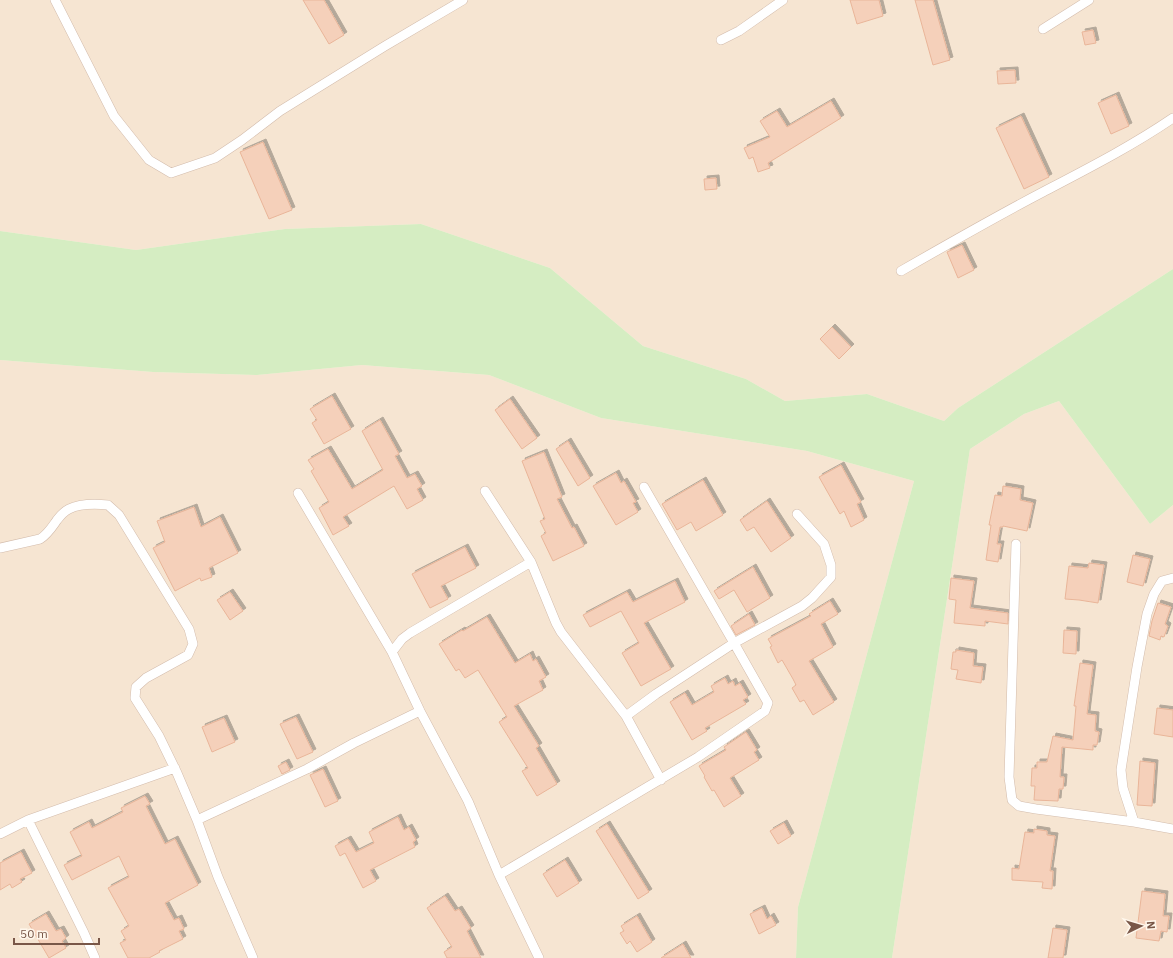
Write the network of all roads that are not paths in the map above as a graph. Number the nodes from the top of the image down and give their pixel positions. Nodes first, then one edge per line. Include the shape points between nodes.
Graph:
1 (54, 0) edge
2 (464, 0) edge
3 (783, 0) edge
4 (1089, 0) edge
5 (1043, 29) dead end
6 (721, 40) dead end
7 (1173, 118) edge
8 (901, 271) dead end
9 (644, 487) dead end
10 (485, 491) dead end
11 (298, 493) dead end
12 (797, 514) dead end
13 (1016, 544) dead end
14 (0, 548) edge
15 (531, 562) junction
16 (1173, 578) edge
17 (734, 643) junction
18 (392, 652) junction
19 (420, 711) junction
20 (626, 716) junction
21 (175, 768) junction
22 (661, 780) junction
23 (28, 820) junction
24 (197, 820) junction
25 (1134, 822) junction
26 (1173, 829) edge
27 (0, 834) edge
28 (499, 875) junction
29 (95, 958) edge
30 (253, 958) edge
31 (538, 958) edge

1 - 2 street via 114,116 149,160 171,173 215,158 280,111
3 - 6 street via 739,31
4 - 5 street
7 - 8 street via 1156,130
9 - 17 street
10 - 15 street
11 - 18 street
12 - 17 street via 824,544 831,565 830,577 802,606
13 - 25 street via 1009,777 1012,800 1019,806 1030,808
14 - 21 street via 40,539 69,509 76,507 108,505 119,515 189,629 193,644 188,655 146,678 136,687 135,698
15 - 18 street via 410,633
15 - 20 street via 561,632
16 - 25 street via 1162,581 1154,594 1146,614 1136,667 1121,770 1123,788
17 - 20 street
17 - 22 street via 768,703 765,711
18 - 19 street
19 - 24 street via 307,769
19 - 28 street via 468,801
20 - 22 street
21 - 23 street
21 - 24 street
22 - 28 street
23 - 27 street
23 - 29 street
24 - 30 street
25 - 26 street
28 - 31 street

